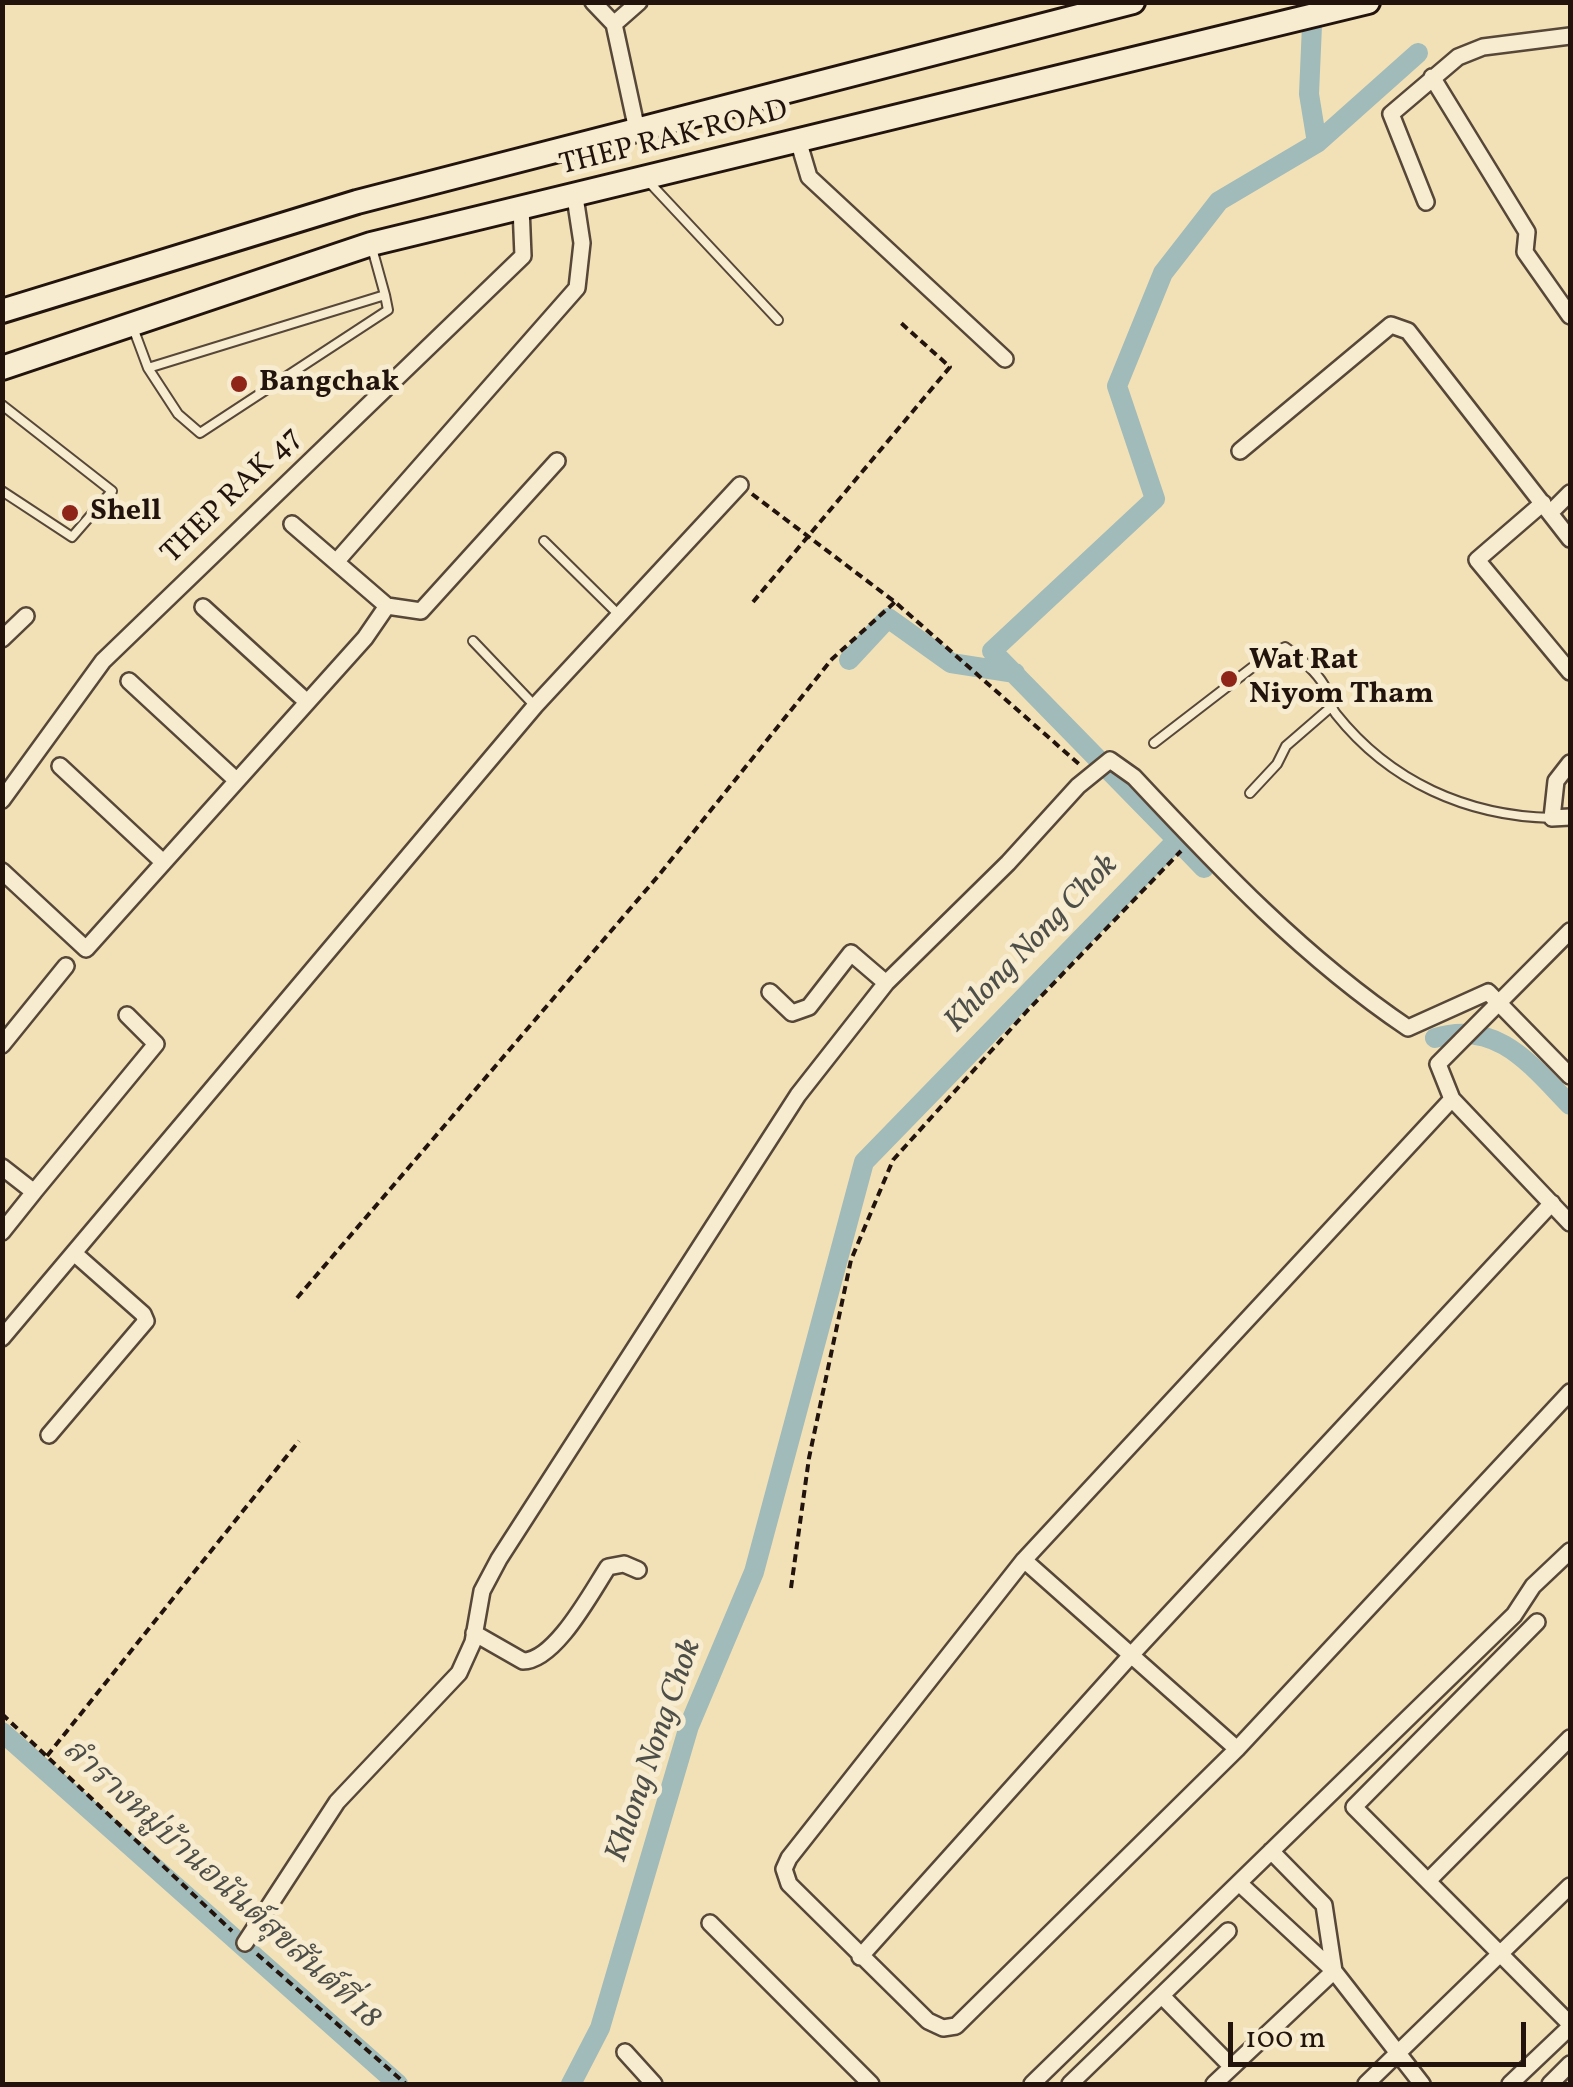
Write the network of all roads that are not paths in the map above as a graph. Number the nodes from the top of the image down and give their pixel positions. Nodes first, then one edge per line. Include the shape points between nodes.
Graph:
1 (593, 2) edge
2 (640, 2) edge
3 (1132, 2) edge
4 (1363, 4) edge
5 (614, 24) junction
6 (1570, 36) edge
7 (1432, 77) junction
8 (637, 130) junction
9 (798, 140) junction
10 (645, 178) junction
11 (575, 197) junction
12 (1426, 202) dead end
13 (521, 207) junction
14 (370, 244) junction
15 (384, 295) junction
16 (2, 311) edge
17 (1570, 316) edge
18 (778, 320) dead end
19 (132, 324) junction
20 (1005, 359) dead end
21 (2, 368) edge
22 (148, 368) junction
23 (2, 405) edge
24 (1240, 451) dead end
25 (558, 461) dead end
26 (740, 485) road end
27 (2, 491) edge
28 (1570, 493) edge
29 (1546, 508) junction
30 (292, 524) dead end
31 (1570, 539) edge
32 (544, 540) dead end
33 (336, 562) junction
34 (387, 606) junction
35 (204, 607) dead end
36 (618, 614) junction
37 (26, 616) dead end
38 (2, 639) edge
39 (473, 641) dead end
40 (1570, 672) edge
41 (129, 682) dead end
42 (307, 702) junction
43 (535, 706) junction
44 (1331, 707) junction
45 (1154, 743) dead end
46 (1570, 763) edge
47 (60, 766) dead end
48 (236, 780) junction
49 (1250, 793) dead end
50 (2, 800) edge
51 (1552, 818) junction
52 (1570, 818) edge
53 (163, 862) junction
54 (2, 870) edge
55 (1570, 931) edge
56 (66, 966) dead end
57 (886, 982) junction
58 (770, 992) dead end
59 (1495, 1004) junction
60 (127, 1015) dead end
61 (2, 1045) edge
62 (1570, 1076) edge
63 (1452, 1098) junction
64 (2, 1167) edge
65 (34, 1192) junction
66 (1552, 1203) junction
67 (1570, 1222) edge
68 (2, 1232) edge
69 (74, 1253) junction
70 (2, 1338) edge
71 (1570, 1392) edge
72 (49, 1436) dead end
73 (1570, 1551) edge
74 (1024, 1560) junction
75 (638, 1570) dead end
76 (1536, 1622) dead end
77 (474, 1633) junction
78 (1133, 1653) junction
79 (1570, 1738) edge
80 (1236, 1749) junction
81 (1271, 1852) junction
82 (1428, 1881) junction
83 (1239, 1883) junction
84 (1570, 1886) edge
85 (710, 1923) dead end
86 (1228, 1931) dead end
87 (245, 1944) road end
88 (1502, 1956) junction
89 (860, 1957) junction
90 (1334, 1972) junction
91 (1162, 1996) junction
92 (1570, 2026) edge
93 (625, 2052) dead end
94 (1398, 2054) junction
95 (1570, 2064) edge
96 (1232, 2067) junction
97 (652, 2084) edge
98 (870, 2084) edge
99 (1032, 2084) edge
100 (1070, 2084) edge
101 (1214, 2084) edge
102 (1366, 2084) edge
103 (1422, 2084) edge
104 (1510, 2084) edge
105 (1550, 2084) edge

1 - 5 street
2 - 5 street
3 - 8 main road, THEP RAK ROAD
4 - 9 main road, THEP RAK ROAD
5 - 8 street
6 - 7 street via 1483,47
7 - 12 street via 1391,114
7 - 17 street via 1526,230 1525,252
8 - 16 main road, THEP RAK ROAD via 358,202
9 - 10 main road, THEP RAK ROAD
9 - 20 street via 809,177
10 - 11 main road, THEP RAK ROAD
10 - 18 lane
11 - 13 main road, THEP RAK ROAD
11 - 33 street via 582,243 577,288
13 - 14 main road, THEP RAK ROAD
13 - 50 street, THEP RAK 47 via 523,256 103,661
14 - 15 lane
14 - 19 main road, THEP RAK ROAD
15 - 22 lane
15 - 22 lane via 388,310 200,433 178,414
19 - 21 main road, THEP RAK ROAD
19 - 22 lane
23 - 27 lane via 112,491 72,536
24 - 29 street via 1391,326 1408,330
25 - 34 street via 420,611
26 - 36 street
28 - 29 street
29 - 31 street
29 - 40 street via 1477,560
30 - 33 street
32 - 36 lane
33 - 34 street
34 - 42 street
35 - 42 street
36 - 43 street
37 - 38 street
39 - 43 lane
41 - 48 street
42 - 48 street
43 - 69 street
44 - 45 lane via 1322,682 1283,647
44 - 49 lane via 1290,742
44 - 51 lane via 1407,780 1505,817
46 - 51 street via 1556,781
47 - 53 street
48 - 53 street
51 - 52 street
53 - 54 street via 86,948
55 - 59 street
56 - 61 street
57 - 58 street via 851,954 800,1012 792,1013
57 - 59 street via 1110,760 1301,947 1408,1028 1479,994 1488,992
57 - 77 street via 798,1095 603,1395 491,1574
59 - 62 street
59 - 63 street via 1438,1064
60 - 65 street via 156,1044
63 - 66 street
63 - 74 street
64 - 65 street
65 - 68 street
66 - 67 street
66 - 78 street
69 - 70 street
69 - 72 street via 146,1322
71 - 80 street
73 - 81 street
74 - 78 street
74 - 89 street via 784,1869 789,1884
75 - 77 street via 608,1567 552,1648 532,1661
76 - 82 street via 1354,1807
77 - 87 street via 459,1673 337,1802
78 - 80 street
78 - 89 street
79 - 82 street
80 - 89 street via 956,2026 928,2021
81 - 83 street
81 - 90 street via 1324,1905
82 - 88 street
83 - 90 street
83 - 99 street
84 - 88 street
85 - 98 street
86 - 91 street
88 - 92 street
88 - 94 street
90 - 94 street
90 - 96 street
91 - 96 street
91 - 100 street
92 - 104 street
93 - 97 street
94 - 102 street
94 - 103 street
95 - 105 street
96 - 101 street

